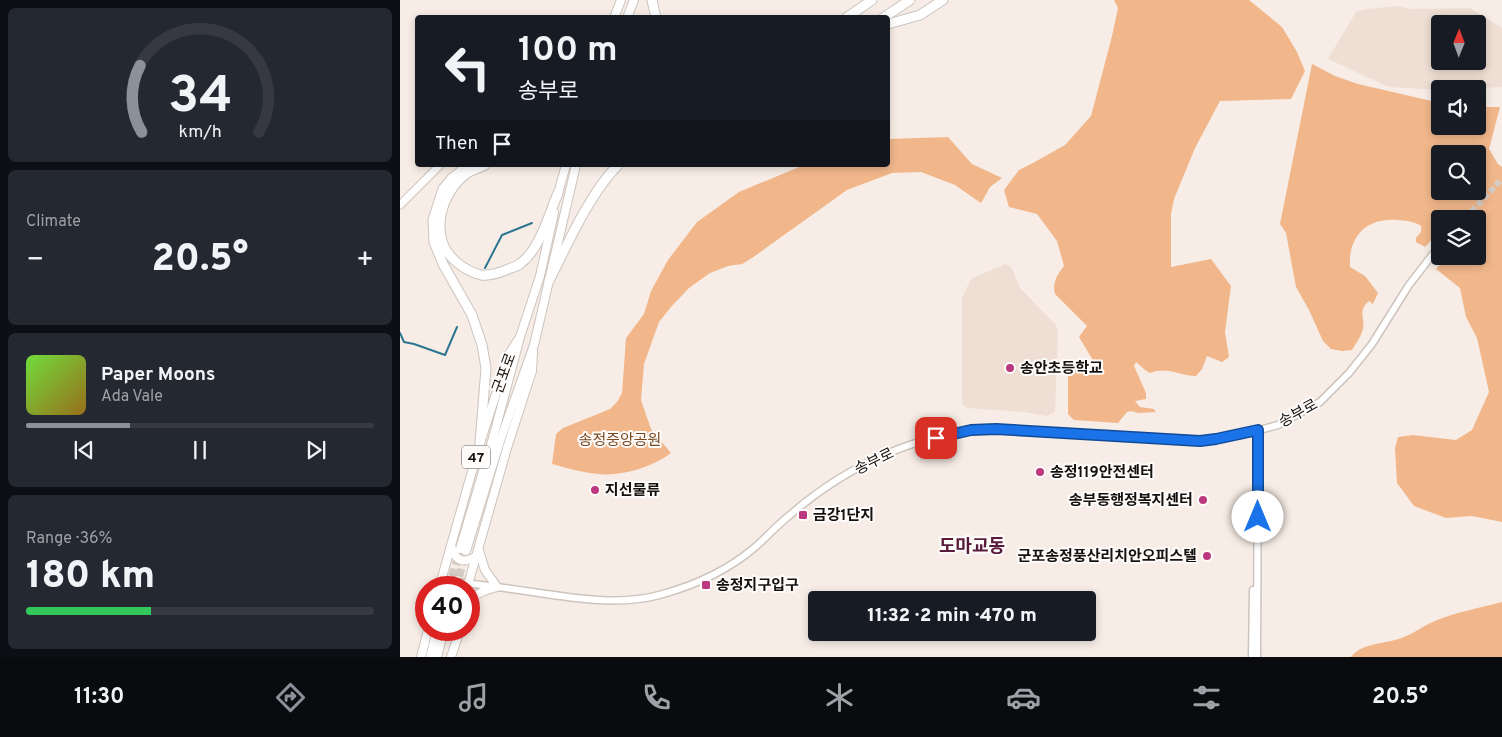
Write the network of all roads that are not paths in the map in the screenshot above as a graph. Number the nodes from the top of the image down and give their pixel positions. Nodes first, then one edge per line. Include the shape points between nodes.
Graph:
1 (621, 0) edge
2 (634, 0) edge
3 (652, 0) edge
4 (872, 0) edge
5 (910, 0) edge
6 (943, 0) edge
7 (615, 15) edge
8 (628, 15) edge
9 (655, 15) edge
10 (850, 15) edge
11 (888, 15) edge
12 (890, 23) edge
13 (438, 167) edge
14 (466, 167) edge
15 (481, 167) edge
16 (565, 167) edge
17 (576, 167) edge
18 (616, 167) edge
19 (558, 193) junction
20 (400, 205) edge
21 (1431, 257) edge
22 (549, 281) junction
23 (520, 337) junction
24 (534, 345) junction
25 (1257, 431) junction
26 (480, 443) junction
27 (451, 546) junction
28 (478, 552) junction
29 (442, 576) edge
30 (471, 576) edge
31 (480, 586) edge
32 (497, 587) junction
33 (480, 593) edge
34 (425, 641) edge
35 (434, 641) edge
36 (441, 641) edge
37 (454, 641) edge
38 (456, 641) edge
39 (421, 657) edge
40 (430, 657) edge
41 (436, 657) edge
42 (450, 657) edge
43 (1252, 657) edge
44 (1258, 657) edge

1 - 7 main road
2 - 8 main road
3 - 9 highway
4 - 10 highway
5 - 11 highway
6 - 12 highway via 920,15
13 - 20 main road
14 - 26 highway via 443,189 433,227 434,242 443,264 472,315 482,345 486,368
15 - 19 highway via 455,184 448,194 440,220 446,249 468,270 483,275 502,272 521,263 536,246
16 - 19 main road, 군포로 / 47
17 - 22 main road, 군포로 / 47
18 - 22 highway via 580,220
19 - 23 main road, 군포로 / 47 via 540,276
21 - 25 street, 송부로 via 1349,373 1320,402 1278,425
22 - 24 main road, 군포로 / 47
23 - 24 main road, 47 via 463,550
23 - 26 main road, 군포로 / 47 via 509,354
24 - 28 main road, 군포로 / 47 via 532,371
25 - 32 street, 송부로 via 1200,441 971,430 905,446 850,472 790,515 737,560 697,582 664,594 632,600 602,600
25 - 43 street
25 - 44 street
26 - 27 main road, 군포로 / 47
27 - 28 main road via 456,558 463,561
27 - 29 main road, 군포로 / 47
28 - 30 main road, 군포로 / 47
28 - 32 main road
31 - 32 street, 송부로
32 - 33 main road
34 - 39 main road
35 - 40 main road
36 - 41 main road
37 - 42 main road
38 - 42 main road

